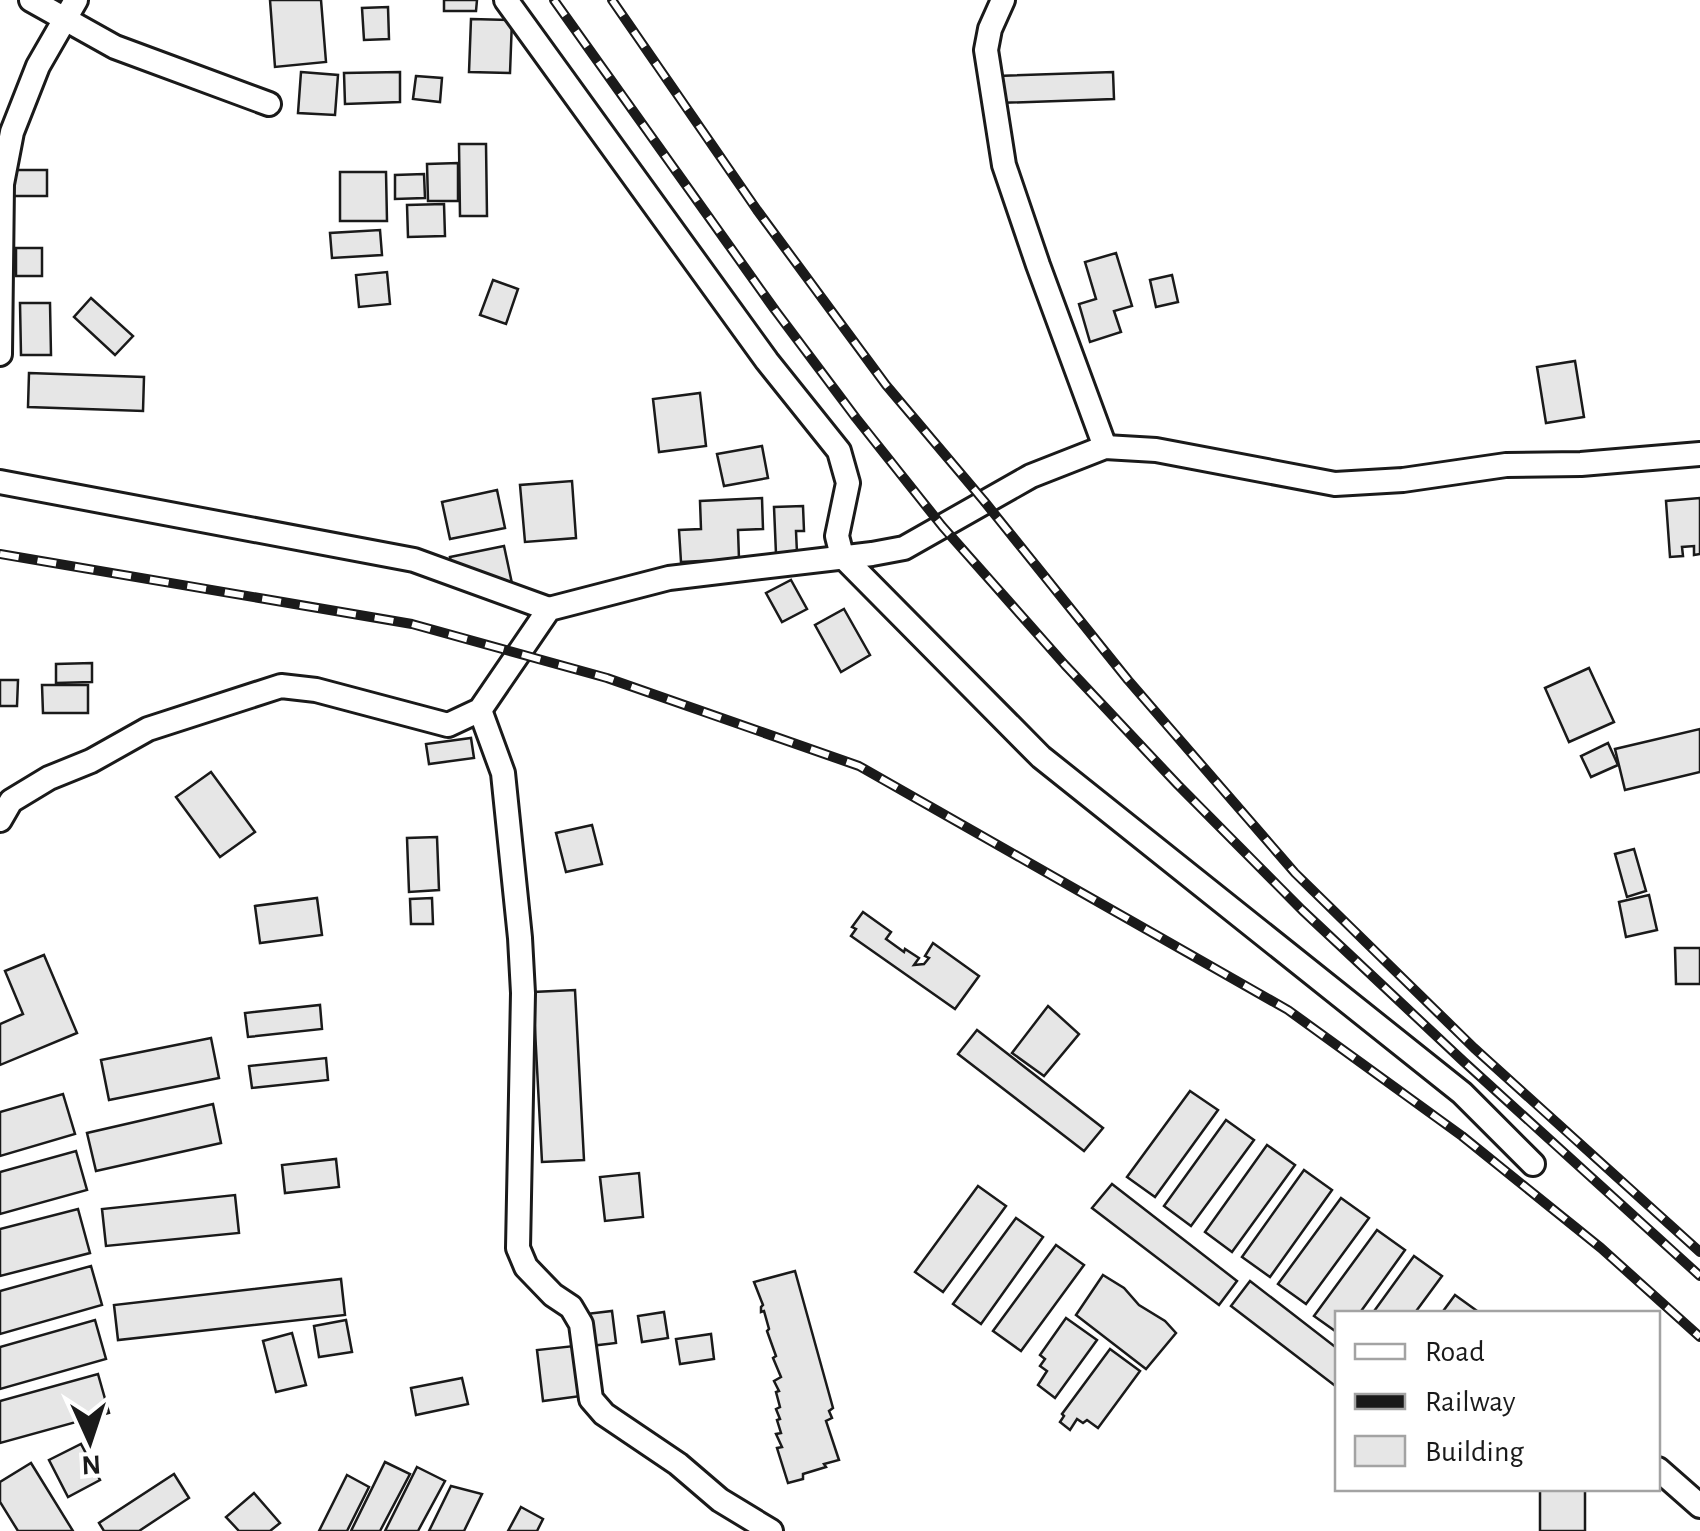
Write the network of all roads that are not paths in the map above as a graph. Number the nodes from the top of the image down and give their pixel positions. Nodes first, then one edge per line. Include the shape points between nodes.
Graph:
1 (31, 0) edge
2 (506, 0) edge
3 (1003, 0) edge
4 (71, 9) edge
5 (269, 104) dead end
6 (0, 354) edge
7 (1104, 447) junction
8 (1700, 454) edge
9 (0, 482) edge
10 (842, 556) junction
11 (548, 609) junction
12 (480, 710) junction
13 (0, 820) edge
14 (1533, 1164) dead end
15 (1660, 1470) edge
16 (1700, 1506) edge
17 (771, 1531) edge

1 - 4 street
2 - 10 street via 839,451 848,483 837,536
3 - 7 street via 986,50 1004,165
4 - 5 street via 115,47
4 - 6 street via 38,66 12,132 2,184
7 - 8 street via 1156,450 1335,484
7 - 10 street via 1031,476 904,548
9 - 11 street via 414,560
10 - 11 street via 669,578
10 - 14 street via 1042,757 1462,1093
11 - 12 street
12 - 13 street via 448,725 281,686 148,729 36,786
12 - 17 street via 502,773 520,938 518,1248 526,1268 581,1324 591,1399 604,1414
15 - 16 street

